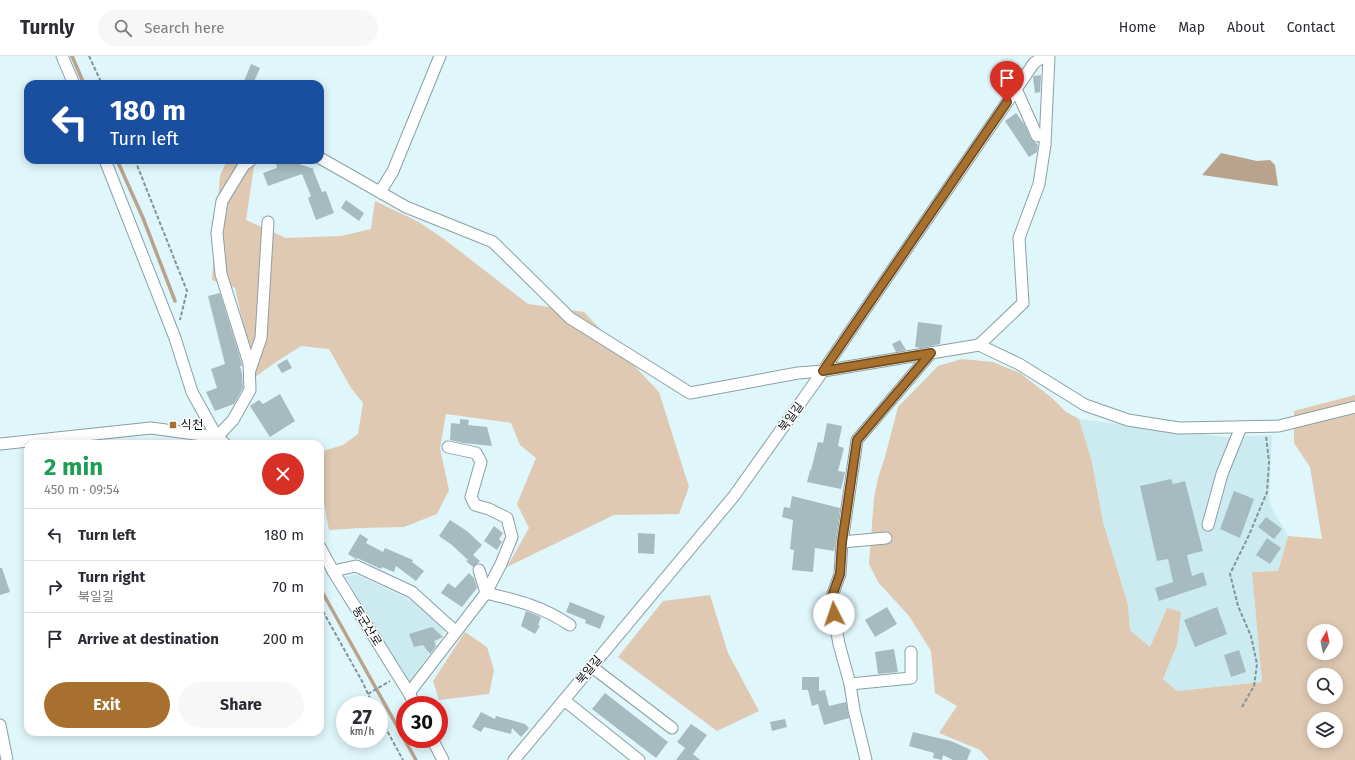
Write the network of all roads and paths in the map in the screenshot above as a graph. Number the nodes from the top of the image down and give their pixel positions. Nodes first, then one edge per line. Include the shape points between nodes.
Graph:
1 (62, 56) edge
2 (89, 56) edge
3 (440, 56) edge
4 (1044, 56) edge
5 (1049, 56) edge
6 (72, 80) edge
7 (100, 80) edge
8 (1016, 89) junction
9 (1037, 136) dead end
10 (324, 160) edge
11 (107, 164) edge
12 (137, 164) edge
13 (245, 164) edge
14 (380, 192) junction
15 (268, 222) dead end
16 (175, 338) junction
17 (979, 345) junction
18 (931, 353) junction
19 (823, 371) junction
20 (250, 372) junction
21 (1355, 407) edge
22 (1265, 426) junction
23 (1241, 427) junction
24 (38, 440) edge
25 (221, 440) edge
26 (24, 441) edge
27 (0, 444) edge
28 (448, 447) dead end
29 (1208, 525) dead end
30 (886, 538) dead end
31 (842, 542) junction
32 (324, 555) edge
33 (479, 570) dead end
34 (333, 572) junction
35 (486, 593) junction
36 (324, 613) edge
37 (570, 625) dead end
38 (455, 631) junction
39 (911, 652) dead end
40 (592, 667) junction
41 (850, 684) junction
42 (380, 687) dead end
43 (409, 693) junction
44 (368, 694) joint
45 (410, 696) edge
46 (564, 700) junction
47 (1242, 707) dead end
48 (0, 725) edge
49 (672, 728) dead end
50 (388, 732) edge
51 (436, 748) edge
52 (7, 760) edge
53 (403, 760) edge
54 (442, 760) edge
55 (514, 760) edge
56 (639, 760) edge
57 (867, 760) edge

1 - 6 street
2 - 7 path
3 - 14 street via 393,171
4 - 8 street, 북일길 via 1034,64
5 - 17 street via 1045,145 1039,184 1019,238 1023,303
8 - 9 street
8 - 19 street, 북일길
10 - 14 street
11 - 16 street
12 - 16 path via 186,291
13 - 20 street via 222,201 217,233 221,274
14 - 19 street via 406,207 493,242 570,318 690,393 798,372
15 - 20 street via 261,338
16 - 25 street via 192,392
17 - 18 street
17 - 23 street via 1019,364 1085,405 1128,420 1179,428
18 - 19 street
18 - 31 street via 857,440
19 - 40 street, 북일길 via 734,496
20 - 25 street via 250,390
21 - 22 street via 1279,426
22 - 23 street
22 - 47 path via 1269,462 1267,492 1230,574 1238,606 1251,636 1257,664 1254,686
23 - 29 street via 1222,474
24 - 25 street via 151,428
26 - 27 street
28 - 35 street via 476,453 480,462 471,497 475,505 507,518 512,536
30 - 31 street
31 - 41 street via 840,574 831,599 839,644
32 - 34 street, 동군산로
33 - 35 street
34 - 38 street via 356,566 412,592
34 - 43 street, 동군산로
35 - 37 street via 537,607
35 - 38 street
36 - 44 path
38 - 43 street
39 - 41 street via 911,678
40 - 46 street, 북일길
40 - 49 street
41 - 57 street
42 - 44 path
43 - 45 street, 동군산로
46 - 55 street, 북일길
46 - 56 street
48 - 52 street
50 - 53 path
51 - 54 street

